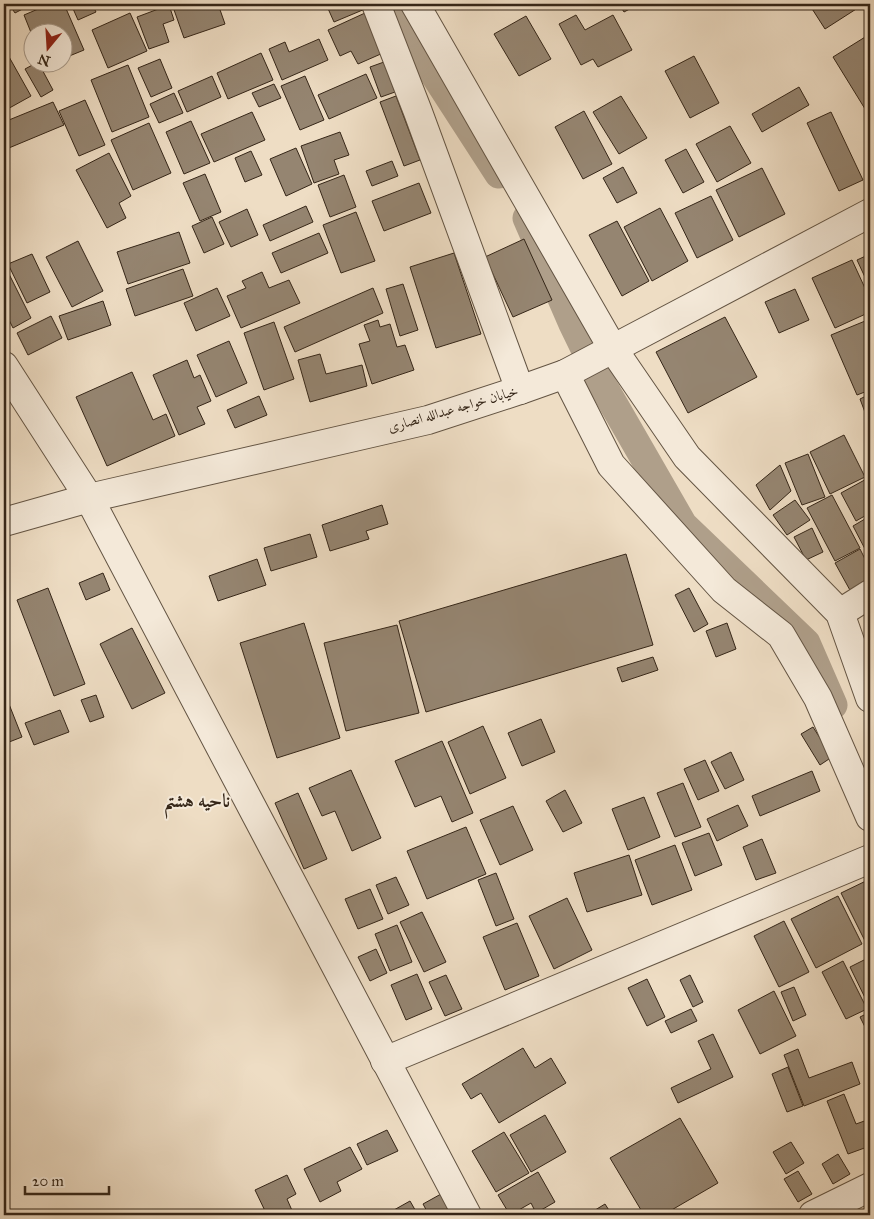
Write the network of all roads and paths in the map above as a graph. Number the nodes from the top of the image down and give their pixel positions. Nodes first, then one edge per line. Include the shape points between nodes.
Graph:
1 (376, 4) edge
2 (415, 4) edge
3 (870, 213) edge
4 (613, 349) junction
5 (4, 366) edge
6 (564, 374) junction
7 (520, 390) junction
8 (89, 498) junction
9 (4, 522) edge
10 (870, 594) edge
11 (840, 612) junction
12 (870, 698) edge
13 (870, 817) edge
14 (870, 859) edge
15 (385, 1061) junction
16 (870, 1187) edge
17 (467, 1215) edge
18 (813, 1215) edge

1 - 7 street
2 - 4 street
3 - 4 street, خیابان خواجه عبدالله انصاری
4 - 6 street, خیابان خواجه عبدالله انصاری
4 - 11 street via 687,457
5 - 8 street
6 - 7 street, خیابان خواجه عبدالله انصاری
6 - 13 street via 611,465 724,590 781,636 818,698
7 - 8 street, خیابان خواجه عبدالله انصاری via 428,420
8 - 9 street, خیابان خواجه عبدالله انصاری
8 - 15 street
10 - 11 street
11 - 12 street
14 - 15 street
15 - 17 street
16 - 18 street

